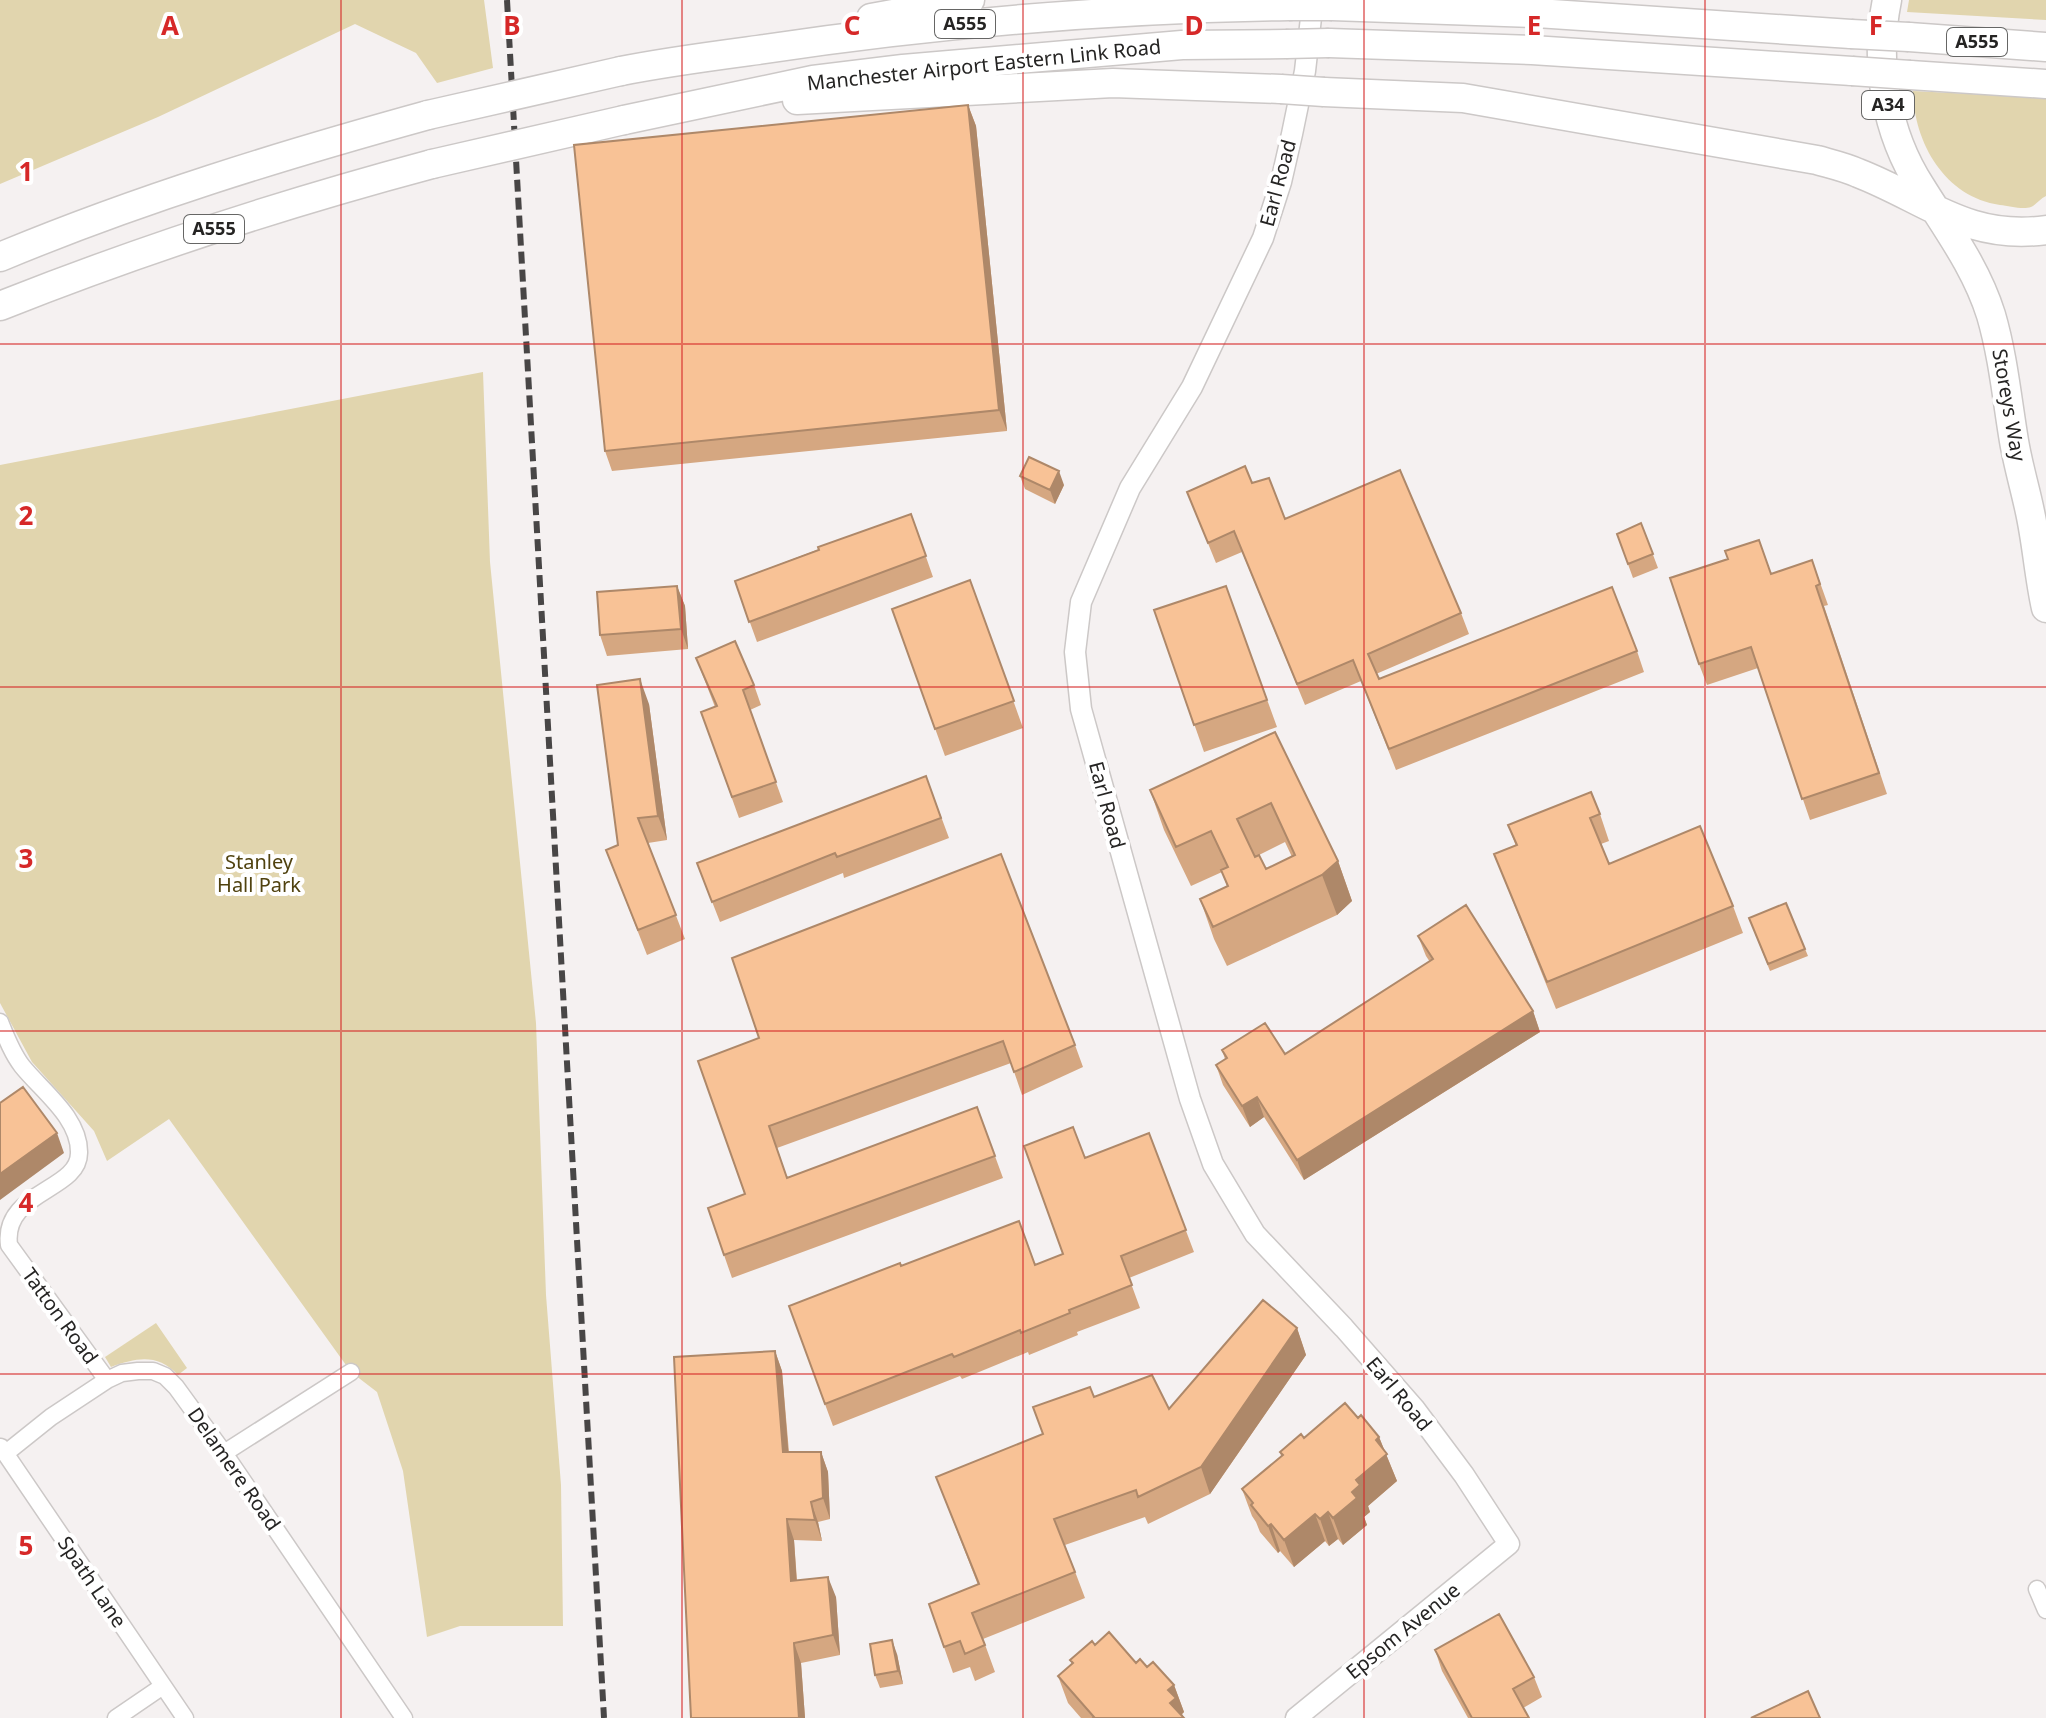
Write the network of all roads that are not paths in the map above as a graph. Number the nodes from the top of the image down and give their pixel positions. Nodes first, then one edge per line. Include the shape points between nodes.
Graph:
1 (970, 0) edge
2 (1887, 0) edge
3 (1312, 4) edge
4 (2046, 47) edge
5 (632, 69) junction
6 (2046, 84) edge
7 (635, 118) junction
8 (1938, 213) junction
9 (2046, 230) edge
10 (0, 257) edge
11 (0, 306) edge
12 (2046, 608) edge
13 (0, 1022) edge
14 (351, 1372) dead end
15 (107, 1380) junction
16 (3, 1449) edge
17 (224, 1453) junction
18 (1509, 1544) joint
19 (2037, 1589) dead end
20 (2046, 1610) edge
21 (163, 1686) junction
22 (116, 1718) edge
23 (185, 1718) edge
24 (404, 1718) edge
25 (1296, 1718) edge

1 - 5 highway
2 - 8 highway, A34 via 1882,48 1886,96 1904,155
3 - 4 highway, Manchester Airport Eastern Link Road / A555, bridge via 1537,13
3 - 5 highway, Manchester Airport Eastern Link Road / A555 via 1075,14 875,34
3 - 18 street, Earl Road via 1292,134 1263,238 1192,387 1130,488 1081,602 1075,652 1081,709 1213,1164 1255,1234 1414,1408
5 - 10 highway, Manchester Airport Eastern Link Road / A555, bridge via 428,115 216,177
6 - 7 highway, Manchester Airport Eastern Link Road / A555, bridge via 1532,50 1329,43 1182,45 813,80
7 - 8 highway, bridge via 814,99 1082,84 1463,98 1817,160 1858,173
7 - 11 highway, Manchester Airport Eastern Link Road / A555, bridge via 339,189
8 - 9 highway via 1993,230
8 - 12 highway, Storeys Way / A34 via 1980,284 1993,325
13 - 15 street, Tatton Road via 20,1064 64,1114 79,1144 72,1171 12,1219 9,1245
14 - 17 street
15 - 16 street, Delamere Road
15 - 17 street, Delamere Road via 138,1371 165,1376
16 - 21 street, Spath Lane
17 - 24 street, Delamere Road
18 - 25 street, Epsom Avenue
19 - 20 street
21 - 22 street
21 - 23 street, Spath Lane

